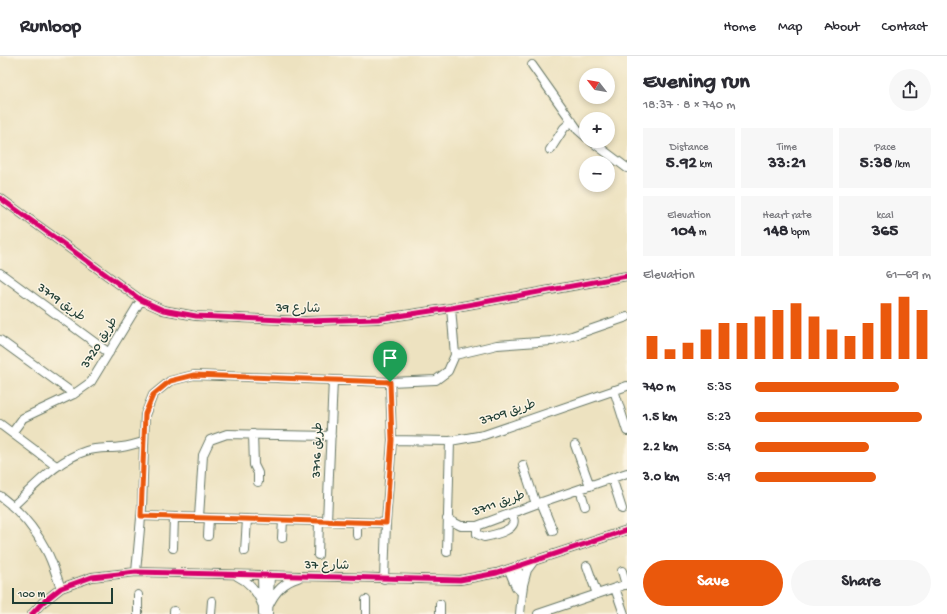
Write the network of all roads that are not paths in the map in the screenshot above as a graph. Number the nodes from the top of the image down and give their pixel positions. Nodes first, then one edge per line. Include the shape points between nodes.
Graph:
1 (532, 65) dead end
2 (572, 121) junction
3 (579, 131) edge
4 (600, 148) edge
5 (550, 150) dead end
6 (627, 168) edge
7 (0, 198) edge
8 (0, 273) edge
9 (627, 276) edge
10 (141, 300) junction
11 (451, 308) junction
12 (627, 317) edge
13 (0, 340) edge
14 (109, 353) junction
15 (455, 355) junction
16 (332, 380) junction
17 (390, 382) junction
18 (627, 386) edge
19 (614, 390) junction
20 (74, 394) junction
21 (0, 424) edge
22 (627, 431) edge
23 (12, 433) junction
24 (253, 434) junction
25 (330, 436) junction
26 (392, 440) junction
27 (450, 441) junction
28 (143, 442) junction
29 (575, 445) dead end
30 (523, 465) dead end
31 (56, 466) junction
32 (627, 473) edge
33 (612, 478) junction
34 (258, 482) dead end
35 (590, 486) junction
36 (580, 489) junction
37 (0, 496) edge
38 (539, 503) junction
39 (13, 506) junction
40 (585, 506) dead end
41 (622, 509) dead end
42 (510, 514) junction
43 (141, 516) junction
44 (174, 517) junction
45 (199, 518) junction
46 (209, 518) junction
47 (247, 519) junction
48 (447, 519) junction
49 (283, 520) junction
50 (319, 521) junction
51 (327, 521) junction
52 (357, 522) junction
53 (386, 523) junction
54 (477, 526) junction
55 (627, 530) edge
56 (553, 531) dead end
57 (357, 535) dead end
58 (208, 536) dead end
59 (282, 538) dead end
60 (173, 548) dead end
61 (245, 551) dead end
62 (447, 552) dead end
63 (318, 555) dead end
64 (533, 562) junction
65 (587, 566) dead end
66 (513, 568) junction
67 (622, 571) dead end
68 (136, 572) junction
69 (235, 575) junction
70 (266, 576) junction
71 (301, 577) junction
72 (384, 579) junction
73 (627, 584) edge
74 (61, 588) junction
75 (615, 588) junction
76 (522, 589) junction
77 (597, 594) junction
78 (138, 595) dead end
79 (366, 600) dead end
80 (212, 601) dead end
81 (266, 604) junction
82 (440, 604) dead end
83 (32, 614) edge
84 (138, 614) edge
85 (211, 614) edge
86 (263, 614) edge
87 (268, 614) edge
88 (366, 614) edge
89 (440, 614) edge
90 (521, 614) edge
91 (538, 614) edge
92 (624, 614) edge

1 - 2 street
2 - 3 street
2 - 5 street via 564,128
4 - 6 street
7 - 10 street, شارع 39
8 - 14 street, طريق 3719
9 - 11 street, شارع 39
10 - 11 street, شارع 39 via 162,310 196,316 305,321 378,319
10 - 14 street, طريق 3720
11 - 15 street
12 - 15 street via 552,341 497,345
13 - 20 street
14 - 20 street, طريق 3720 via 91,382
15 - 17 street via 448,371 436,380
16 - 17 street
16 - 25 street, طريق 3716
16 - 28 street via 194,375 170,381 153,395 145,414
17 - 26 street
18 - 19 street, طريق 3709
19 - 22 street
19 - 27 street, طريق 3709 via 484,435
20 - 23 street, طريق 3720 via 23,418
21 - 23 street
23 - 31 street
24 - 25 street
24 - 34 street via 254,465 258,473
24 - 45 street via 226,434 210,440 203,455
25 - 51 street, طريق 3716
26 - 27 street, طريق 3709
26 - 53 street
27 - 48 street
28 - 31 street via 85,451
28 - 43 street
29 - 35 street
30 - 38 street, طريق 3711
31 - 39 street
32 - 33 street, طريق 3711
33 - 35 street, طريق 3711
33 - 41 street
35 - 36 street, طريق 3711
36 - 38 street, طريق 3711
36 - 40 street
37 - 39 street
38 - 42 street, طريق 3711
38 - 56 street, طريق 3711
39 - 74 street via 47,551
42 - 54 street, طريق 3711
42 - 54 street via 514,523 508,530 484,537 477,534
43 - 44 street
43 - 68 street
44 - 45 street
44 - 60 street
45 - 46 street
46 - 47 street
46 - 58 street
47 - 49 street
47 - 61 street
48 - 54 street, طريق 3711 via 461,526
48 - 62 street
49 - 50 street
49 - 59 street
50 - 51 street
50 - 63 street
51 - 52 street
52 - 53 street
52 - 57 street
53 - 72 street
55 - 64 street, شارع 37
64 - 66 street, شارع 37
64 - 76 street via 527,570
65 - 77 street
66 - 72 street, شارع 37 via 460,580
66 - 76 street via 516,587
67 - 73 street
68 - 69 street, شارع 37
68 - 74 street, شارع 37 via 92,577
69 - 70 street, شارع 37
69 - 81 street via 252,586
70 - 71 street, شارع 37
70 - 81 street
71 - 72 street, شارع 37
71 - 81 street via 282,587
73 - 75 street
74 - 83 street, شارع 37
75 - 77 street
75 - 92 street
76 - 90 street
77 - 91 street
78 - 84 street
79 - 88 street
80 - 85 street
81 - 86 street
81 - 87 street
82 - 89 street

